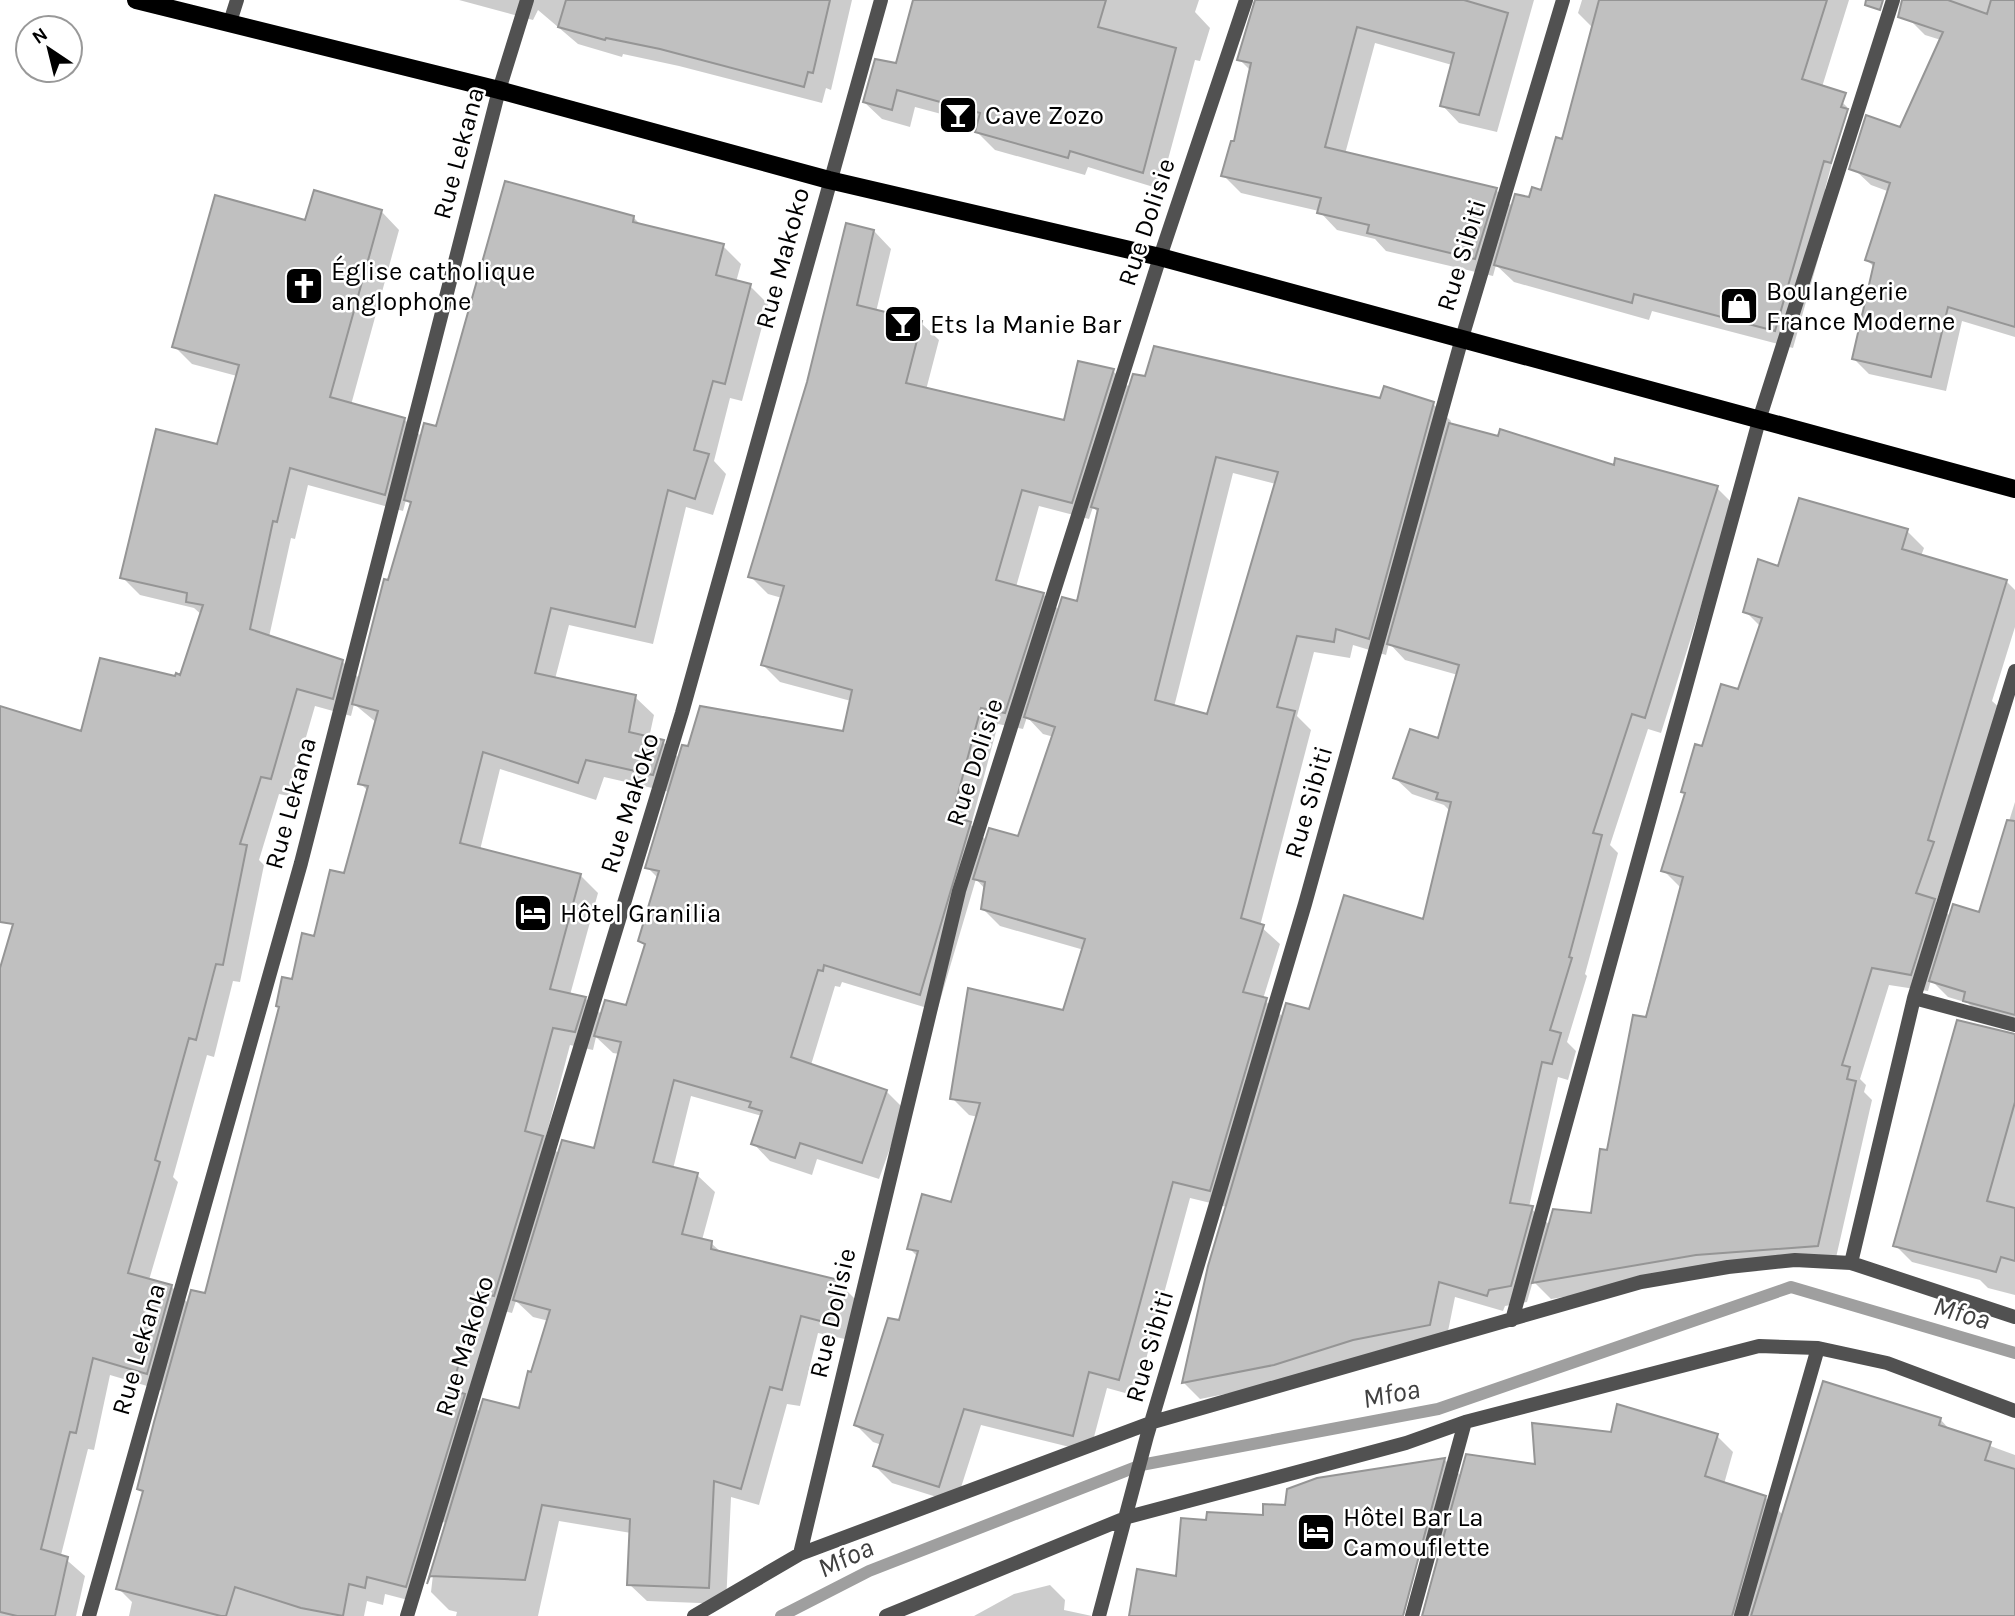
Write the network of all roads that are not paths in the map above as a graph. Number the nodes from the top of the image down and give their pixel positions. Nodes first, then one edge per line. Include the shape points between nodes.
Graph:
1 (136, 0) edge
2 (237, 0) edge
3 (527, 0) edge
4 (881, 0) edge
5 (1246, 0) edge
6 (1563, 0) edge
7 (1893, 0) edge
8 (230, 22) junction
9 (499, 90) junction
10 (829, 180) junction
11 (1160, 257) junction
12 (1462, 338) junction
13 (1759, 417) junction
14 (2015, 489) edge
15 (2015, 671) edge
16 (1914, 998) junction
17 (2015, 1025) edge
18 (1851, 1263) junction
19 (2015, 1317) edge
20 (1511, 1320) junction
21 (1818, 1348) junction
22 (2015, 1412) edge
23 (1465, 1422) junction
24 (1150, 1429) junction
25 (1128, 1517) junction
26 (800, 1554) junction
27 (89, 1616) edge
28 (407, 1616) edge
29 (694, 1616) edge
30 (886, 1616) edge
31 (1099, 1616) edge
32 (1412, 1616) edge
33 (1741, 1616) edge

1 - 8 main road
2 - 8 street
3 - 9 street, Rue Lekana
4 - 10 street, Rue Makoko
5 - 11 street, Rue Dolisie
6 - 12 street, Rue Sibiti
7 - 13 street
8 - 9 main road
9 - 10 main road
9 - 27 street, Rue Lekana via 301,863
10 - 11 main road
10 - 28 street, Rue Makoko via 682,713
11 - 12 main road
11 - 26 street, Rue Dolisie via 959,891
12 - 13 main road
12 - 24 street, Rue Sibiti via 1305,904
13 - 14 main road
13 - 20 street
15 - 16 street
16 - 17 street
16 - 18 street
18 - 19 street
18 - 20 street via 1795,1260 1728,1266 1641,1282
20 - 24 street
21 - 22 street via 1887,1363
21 - 23 street via 1759,1346
21 - 33 street
23 - 25 street via 1406,1443
23 - 32 street
24 - 25 street, Rue Sibiti
24 - 26 street
25 - 30 street
25 - 31 street, Rue Sibiti
26 - 29 street

